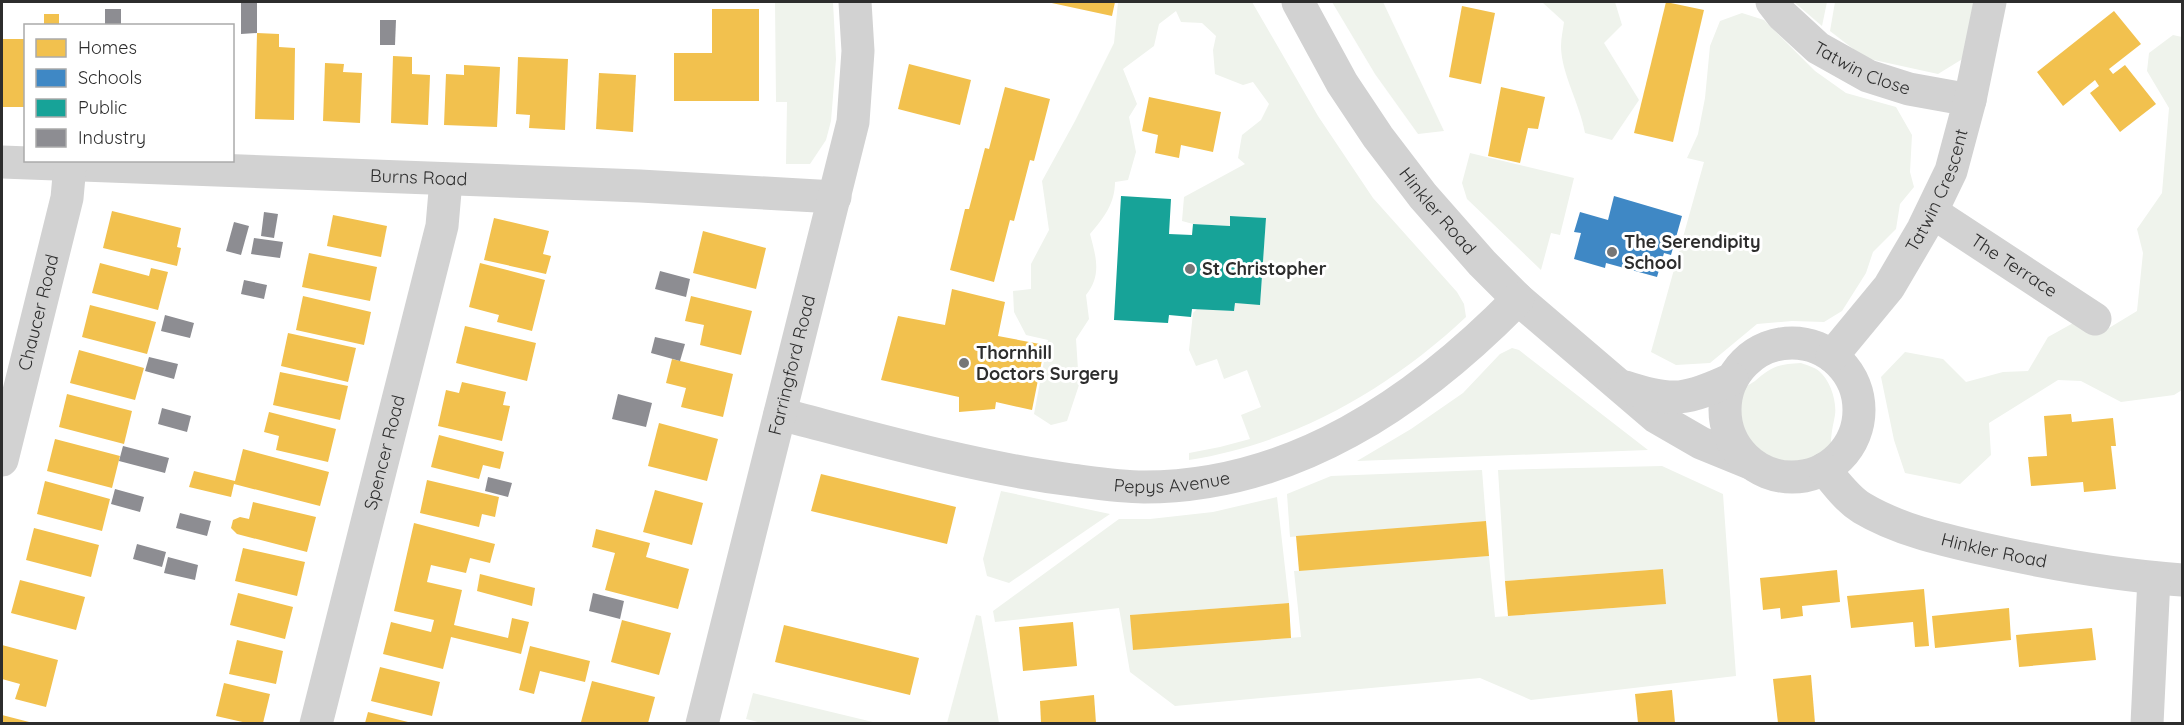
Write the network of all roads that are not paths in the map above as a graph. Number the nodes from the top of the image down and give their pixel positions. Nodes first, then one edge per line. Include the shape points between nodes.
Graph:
1 (855, 2) edge
2 (1298, 2) edge
3 (1990, 2) edge
4 (1767, 3) edge
5 (1970, 100) junction
6 (2, 162) edge
7 (70, 165) junction
8 (446, 180) junction
9 (835, 197) junction
10 (1932, 212) junction
11 (1518, 299) junction
12 (2095, 319) dead end
13 (1832, 356) junction
14 (1732, 379) junction
15 (1619, 384) junction
16 (780, 414) junction
17 (2, 460) edge
18 (1750, 463) junction
19 (1824, 470) junction
20 (2168, 579) edge
21 (316, 723) edge
22 (702, 723) edge
23 (2146, 723) edge

1 - 9 street, Farringford Road via 858,51 853,122
2 - 11 street, Hinkler Road via 1342,83 1391,154 1455,234
3 - 5 street, Tatwin Crescent
4 - 5 street, Tatwin Close via 1818,48 1868,76 1909,89
5 - 10 street, Tatwin Crescent via 1952,171
6 - 7 street, Burns Road
7 - 8 street, Burns Road
7 - 17 street, Chaucer Road via 67,198
8 - 9 street, Burns Road
8 - 21 street, Spencer Road via 442,226
9 - 16 street, Farringford Road
10 - 12 street, The Terrace
10 - 13 street, Tatwin Crescent via 1889,287
11 - 15 street, Hinkler Road
11 - 16 street, Pepys Avenue via 1472,345 1382,412 1303,455 1269,468 1210,482 1143,488 1052,477 997,468
13 - 14 street via 1812,346 1779,344 1746,360
13 - 19 street via 1848,373 1857,393 1859,416 1854,437 1841,456
14 - 15 street, Hinkler Road via 1702,393 1678,398 1653,396
14 - 18 street via 1726,396 1729,434
15 - 18 street, Hinkler Road via 1656,417 1701,443
16 - 22 street, Farringford Road
18 - 19 street via 1767,473 1786,477
19 - 20 street, Hinkler Road via 1863,508 1911,529 2012,555
20 - 23 street

